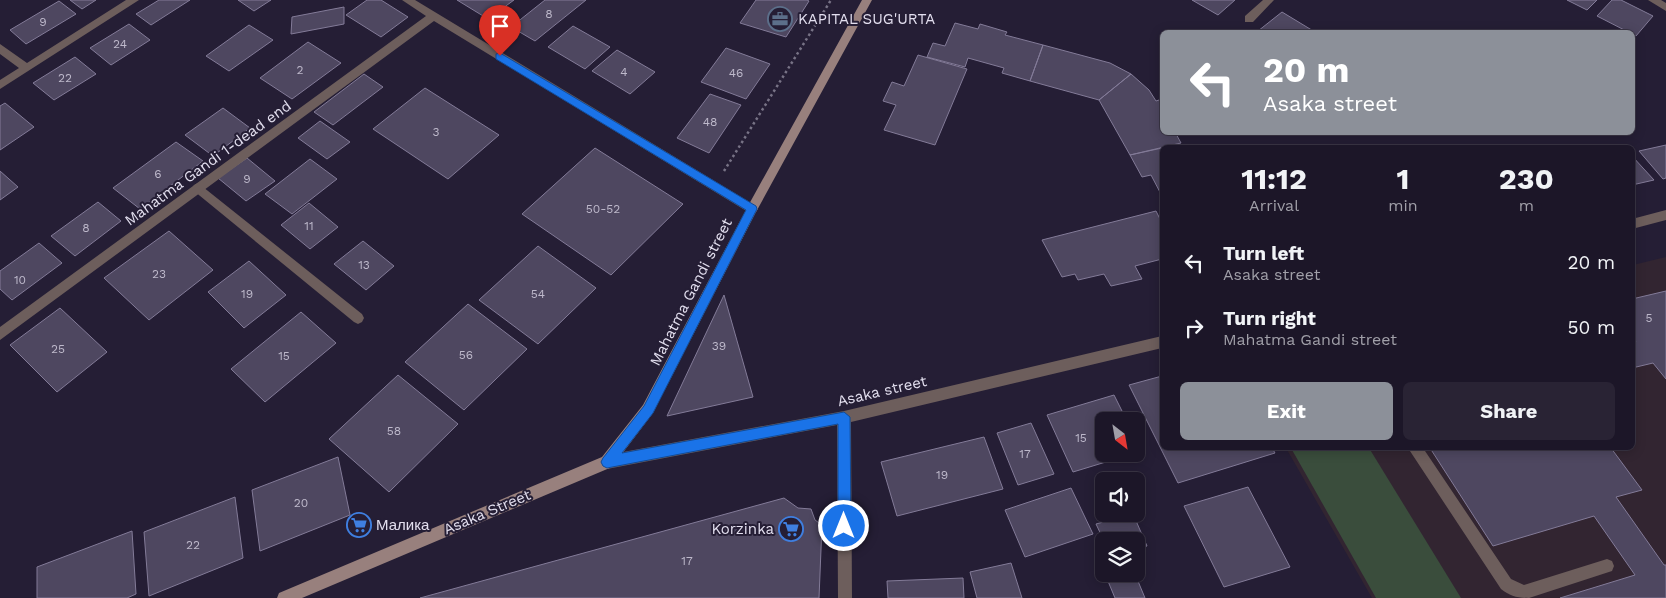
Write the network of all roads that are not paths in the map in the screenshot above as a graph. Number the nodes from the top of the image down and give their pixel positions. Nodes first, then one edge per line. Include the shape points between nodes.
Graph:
1 (134, 0) edge
2 (407, 0) edge
3 (867, 0) edge
4 (1269, 0) edge
5 (1653, 0) edge
6 (1666, 7) edge
7 (433, 16) junction
8 (1249, 19) dead end
9 (0, 48) edge
10 (26, 68) junction
11 (0, 85) edge
12 (198, 188) junction
13 (752, 209) junction
14 (1666, 215) edge
15 (1635, 223) edge
16 (358, 318) dead end
17 (0, 334) edge
18 (1160, 342) edge
19 (844, 417) junction
20 (1416, 450) edge
21 (607, 462) junction
22 (1607, 566) dead end
23 (284, 598) edge
24 (845, 598) edge

1 - 10 street
2 - 7 street
3 - 13 street, Mahatma Gandi street
4 - 8 street
5 - 6 street
7 - 12 street, Mahatma Gandi 1-dead end
7 - 13 street
9 - 10 street
10 - 11 street
12 - 16 street
12 - 17 street, Mahatma Gandi 1-dead end
13 - 21 street, Mahatma Gandi street via 648,410
14 - 15 street
18 - 19 street, Asaka street
19 - 21 street, Asaka street
19 - 24 street
20 - 22 street via 1506,584 1515,590 1524,592
21 - 23 street, Asaka Street

